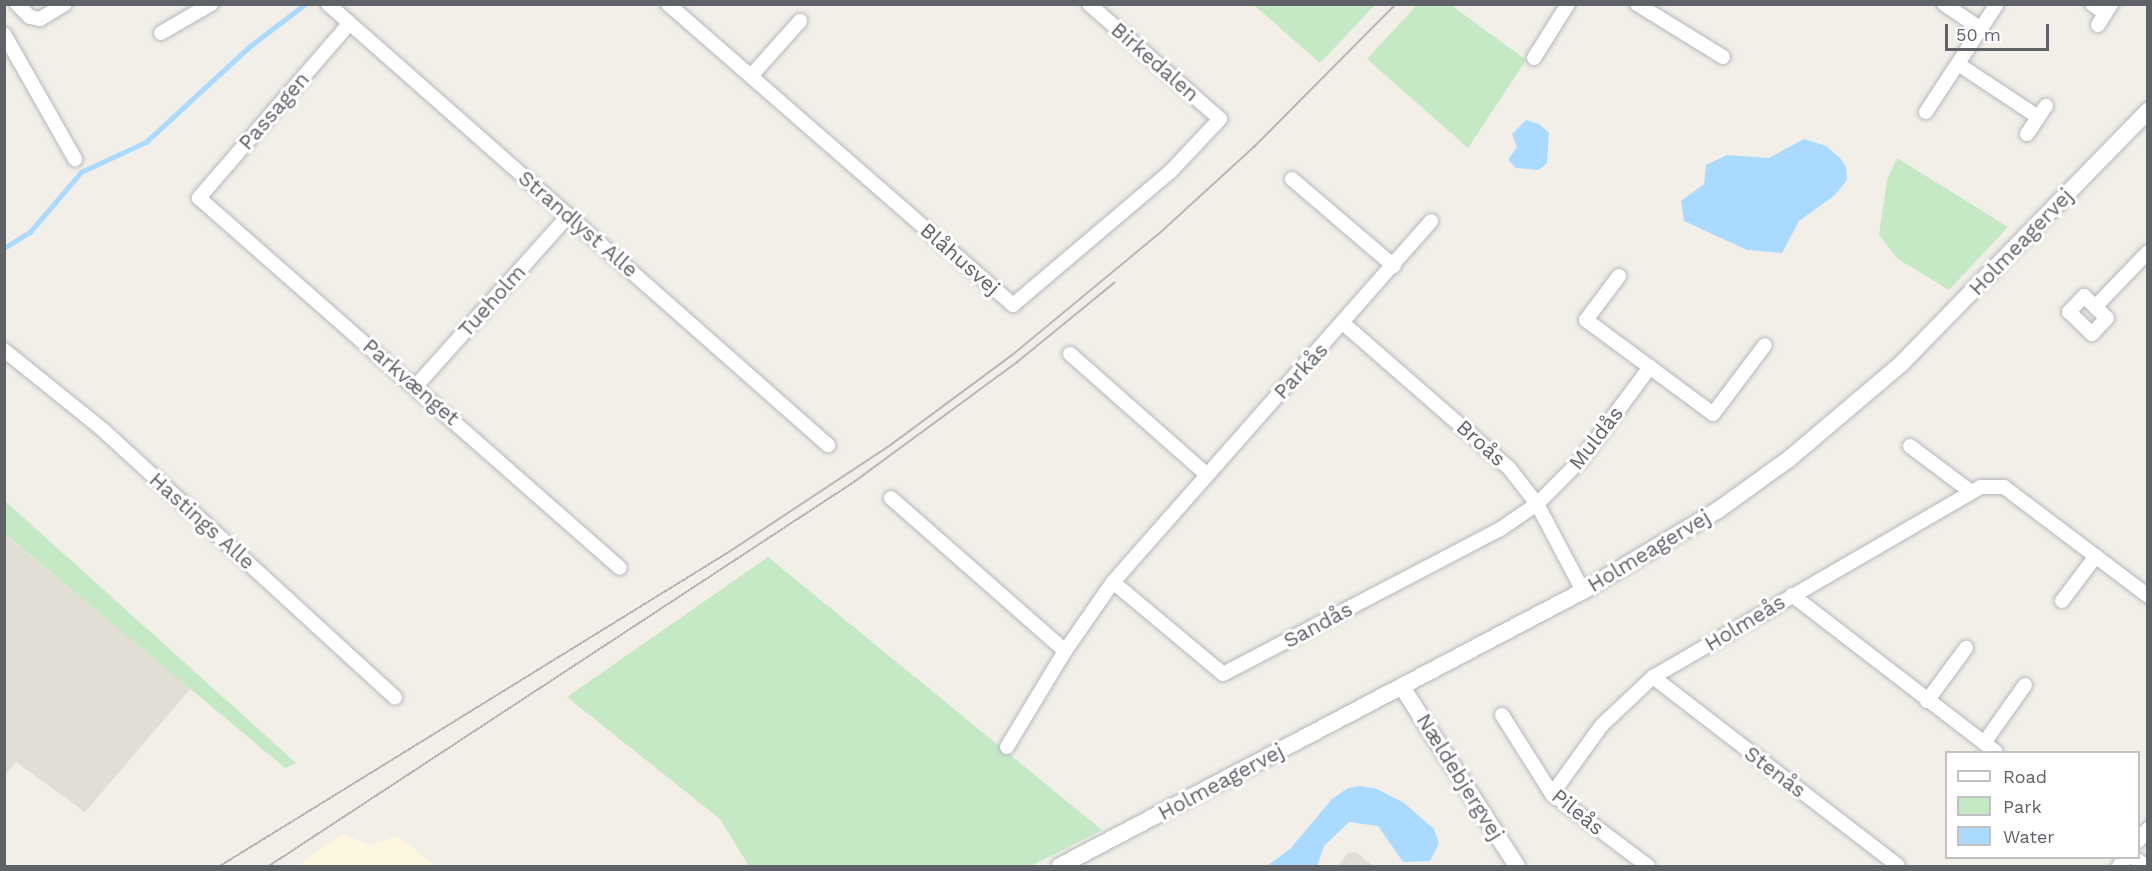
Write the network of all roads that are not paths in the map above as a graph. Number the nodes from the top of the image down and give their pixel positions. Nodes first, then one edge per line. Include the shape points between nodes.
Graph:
1 (17, 4) edge
2 (65, 4) edge
3 (211, 4) edge
4 (328, 4) edge
5 (668, 4) edge
6 (1089, 4) edge
7 (1568, 4) edge
8 (1637, 4) edge
9 (1944, 4) edge
10 (1996, 4) edge
11 (2092, 4) edge
12 (2105, 14) edge
13 (800, 21) dead end
14 (349, 24) junction
15 (1981, 29) junction
16 (161, 33) dead end
17 (4, 34) edge
18 (1723, 57) dead end
19 (1534, 58) dead end
20 (1958, 64) junction
21 (751, 76) junction
22 (2148, 111) edge
23 (1926, 112) dead end
24 (1220, 119) joint
25 (2027, 134) dead end
26 (75, 159) dead end
27 (1292, 179) dead end
28 (199, 198) joint
29 (569, 215) junction
30 (1431, 221) dead end
31 (2148, 252) edge
32 (1394, 266) junction
33 (1619, 276) dead end
34 (2095, 307) dead end
35 (1344, 324) junction
36 (1765, 345) dead end
37 (4, 350) edge
38 (1070, 354) dead end
39 (1650, 367) junction
40 (416, 386) junction
41 (828, 444) dead end
42 (1910, 446) dead end
43 (1205, 473) junction
44 (1971, 492) junction
45 (891, 498) dead end
46 (1537, 504) junction
47 (2097, 556) junction
48 (621, 568) dead end
49 (1113, 582) junction
50 (1583, 591) junction
51 (1792, 595) junction
52 (2148, 596) edge
53 (2062, 601) dead end
54 (1966, 648) dead end
55 (1065, 651) junction
56 (1653, 677) junction
57 (2025, 685) dead end
58 (1402, 687) junction
59 (395, 698) dead end
60 (1927, 701) junction
61 (1502, 715) dead end
62 (1984, 744) junction
63 (1007, 747) dead end
64 (1993, 751) edge
65 (1552, 794) junction
66 (1060, 867) edge
67 (1517, 867) edge
68 (1648, 867) edge
69 (1898, 867) edge

1 - 2 street via 30,17 40,18
3 - 16 street
4 - 14 street, Strandlyst Alle
5 - 21 street, Blåhusvej
6 - 24 street, Birkedalen
7 - 19 street
8 - 18 street
9 - 15 street
10 - 15 street
11 - 12 street
13 - 21 street
14 - 28 street, Passagen
14 - 29 street, Strandlyst Alle
15 - 20 street
17 - 26 street
20 - 23 street
20 - 25 street via 2042,111
21 - 24 street, Blåhusvej via 1013,305 1170,172
22 - 50 street, Holmeagervej via 1971,294 1849,411 1718,510
27 - 32 street
28 - 40 street, Parkvænget
29 - 40 street, Tueholm
29 - 41 street, Strandlyst Alle
30 - 32 street, Parkås
31 - 34 street
32 - 35 street, Parkås
33 - 39 street via 1586,320
35 - 43 street, Parkås
35 - 46 street, Broås via 1509,468
36 - 39 street via 1713,414
37 - 59 street, Hastings Alle via 103,430
38 - 43 street
39 - 46 street, Muldås via 1581,460
40 - 48 street, Parkvænget
42 - 44 street
43 - 49 street, Parkås
44 - 47 street, Holmeås via 1988,485 2004,487
44 - 51 street, Holmeås
45 - 55 street
46 - 49 street, Sandås via 1499,530 1223,674
46 - 50 street, Broås
47 - 52 street, Holmeås
47 - 53 street
49 - 55 street, Parkås
50 - 58 street, Holmeagervej
51 - 56 street, Holmeås
51 - 60 street
54 - 60 street
55 - 63 street, Parkås
56 - 65 street, Holmeås via 1602,725
56 - 69 street, Stenås
57 - 62 street
58 - 66 street, Holmeagervej
58 - 67 street, Nældebjergvej
60 - 62 street
61 - 65 street, Pileås
62 - 64 street
65 - 68 street, Pileås

